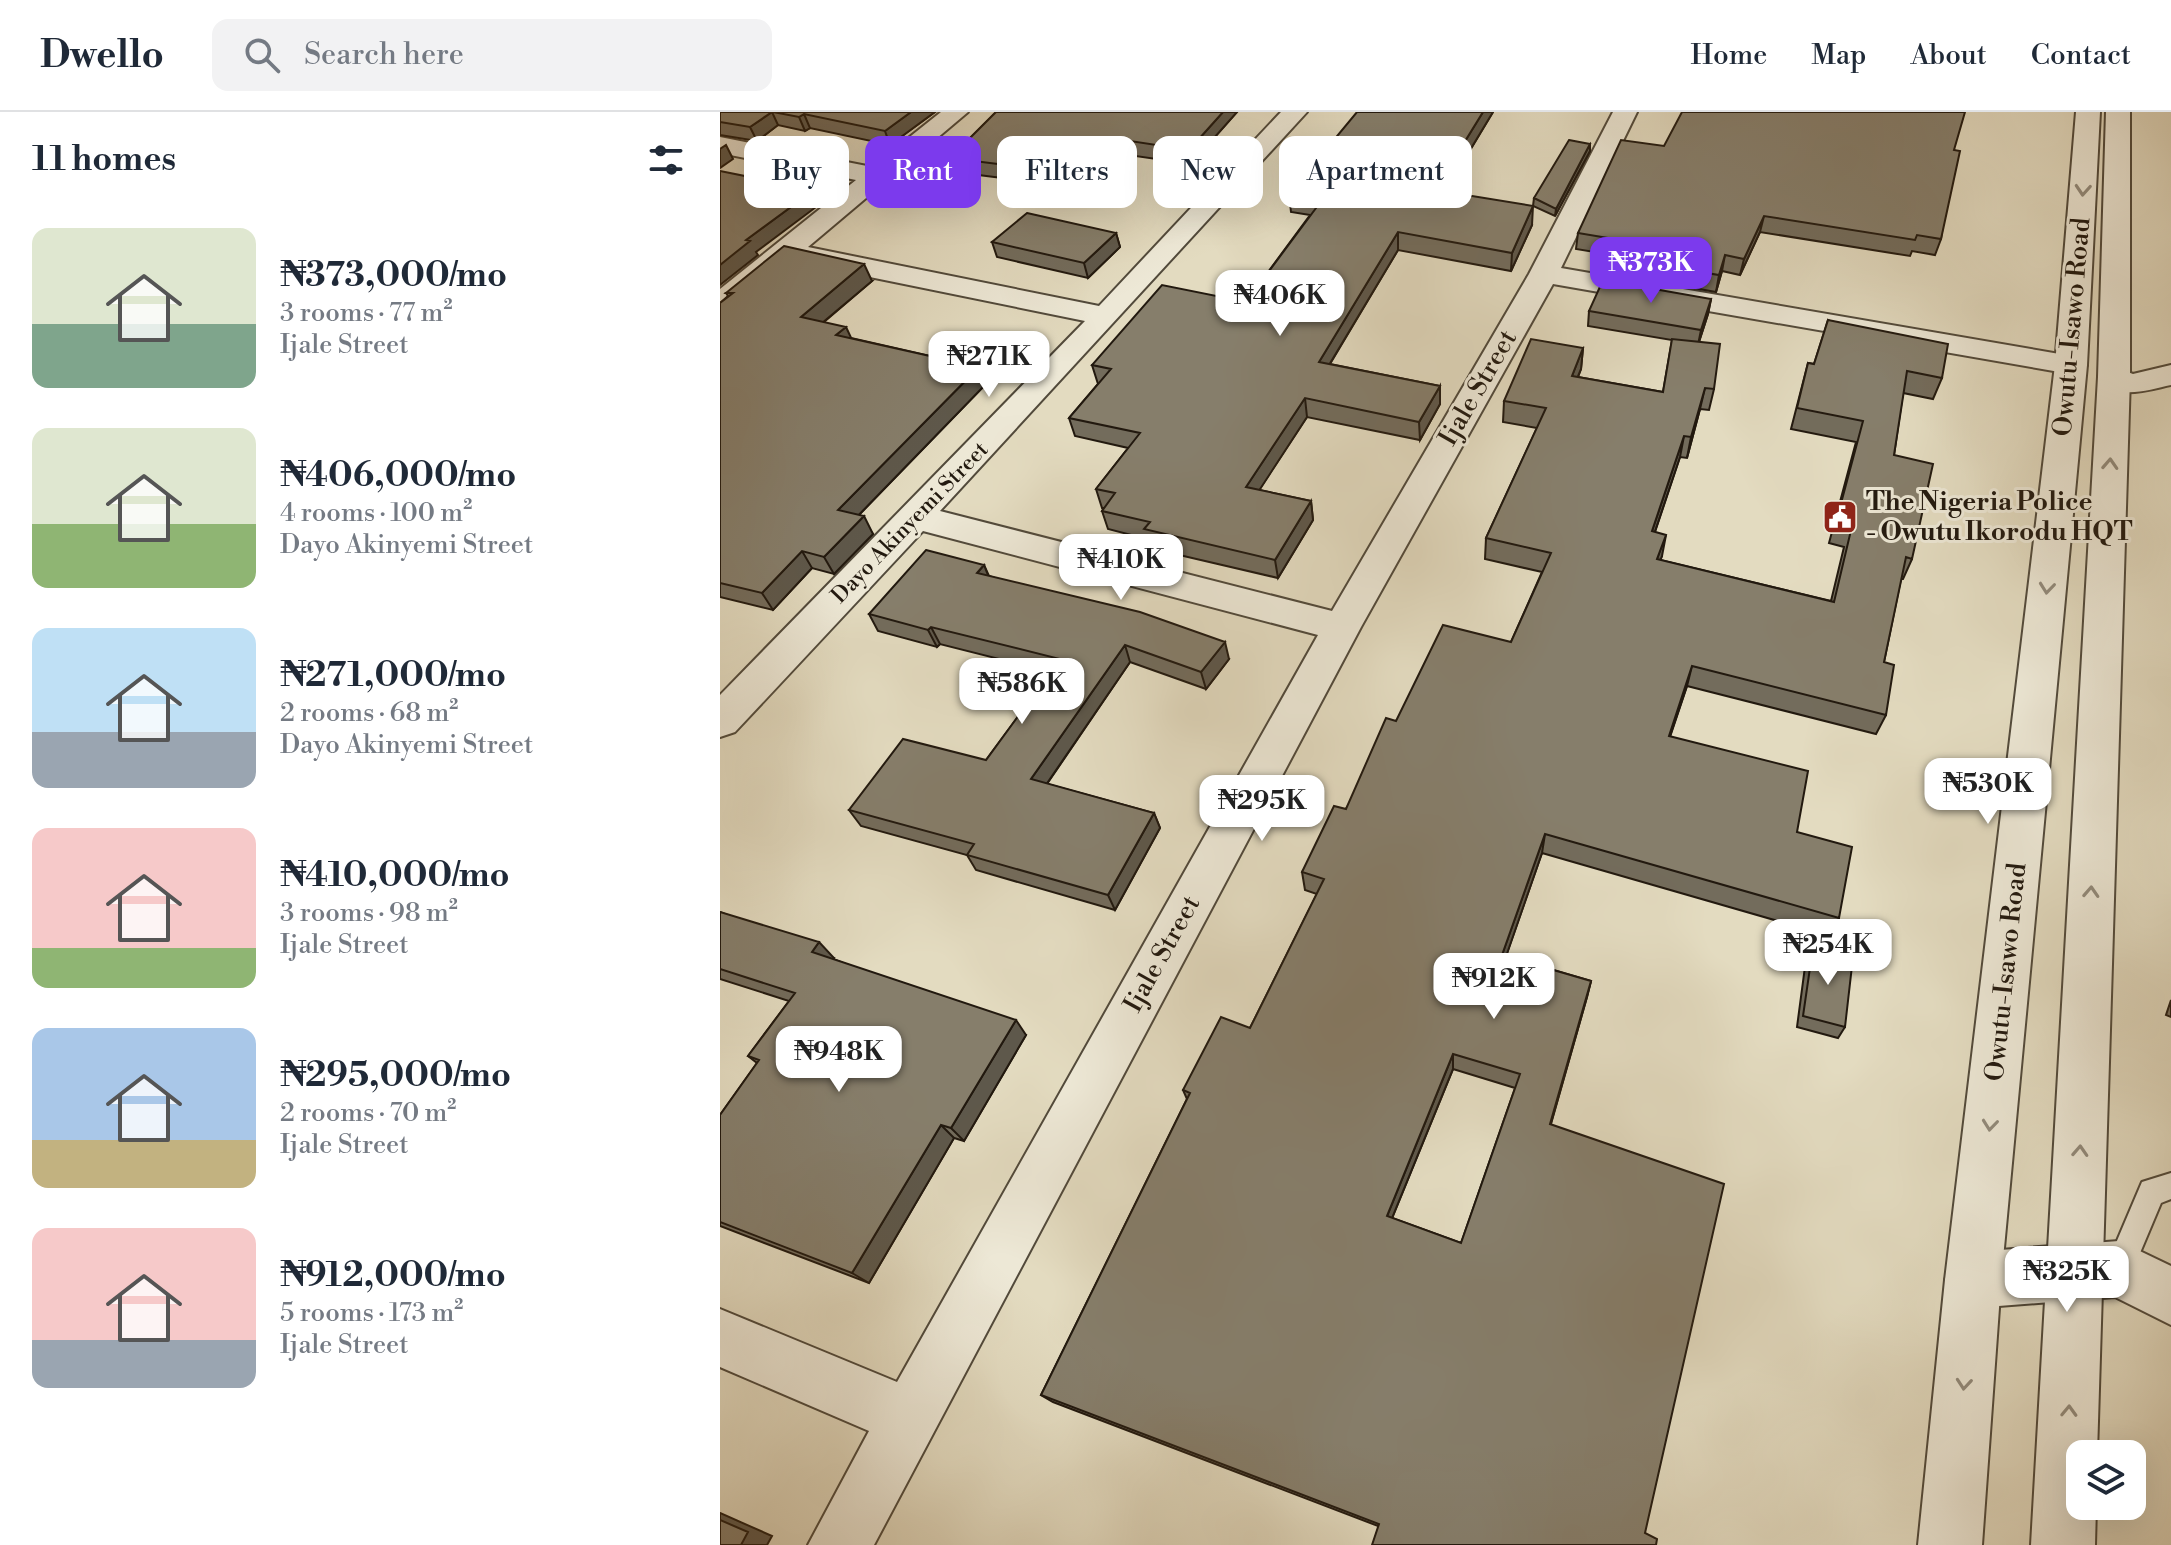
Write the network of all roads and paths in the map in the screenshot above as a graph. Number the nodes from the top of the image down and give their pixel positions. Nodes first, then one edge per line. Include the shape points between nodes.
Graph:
1 (956, 112) edge
2 (1295, 112) edge
3 (1625, 112) edge
4 (2088, 112) edge
5 (2118, 112) edge
6 (926, 136) edge
7 (720, 145) edge
8 (865, 174) edge
9 (865, 185) edge
10 (788, 251) junction
11 (1544, 274) junction
12 (720, 304) edge
13 (1106, 316) junction
14 (2071, 365) junction
15 (2171, 375) edge
16 (2114, 377) junction
17 (916, 517) junction
18 (1342, 627) junction
19 (720, 721) edge
20 (2171, 1186) edge
21 (2097, 1271) junction
22 (1973, 1280) junction
23 (2171, 1297) edge
24 (720, 1338) edge
25 (908, 1417) junction
26 (840, 1545) edge
27 (1950, 1545) edge
28 (2063, 1545) edge

1 - 6 street
2 - 13 street, Dayo Akinyemi Street
3 - 11 street, Ijale Street
4 -> 14 street, Owutu-Isawo Road
5 - 16 street, Owutu-Isawo Road
7 - 8 street
9 - 10 street
10 - 12 street
10 - 13 street
11 - 14 street
11 - 18 street, Ijale Street
13 - 17 street, Dayo Akinyemi Street
14 -> 22 street, Owutu-Isawo Road
15 - 16 street via 2130,384
21 -> 16 street, Owutu-Isawo Road
17 - 18 street
17 - 19 street, Dayo Akinyemi Street
18 - 25 street, Ijale Street
20 - 21 lane via 2152,1192
21 - 22 street
21 - 23 street
28 -> 21 street, Owutu-Isawo Road
22 -> 27 street, Owutu-Isawo Road
24 - 25 street
25 - 26 street, Ijale Street

